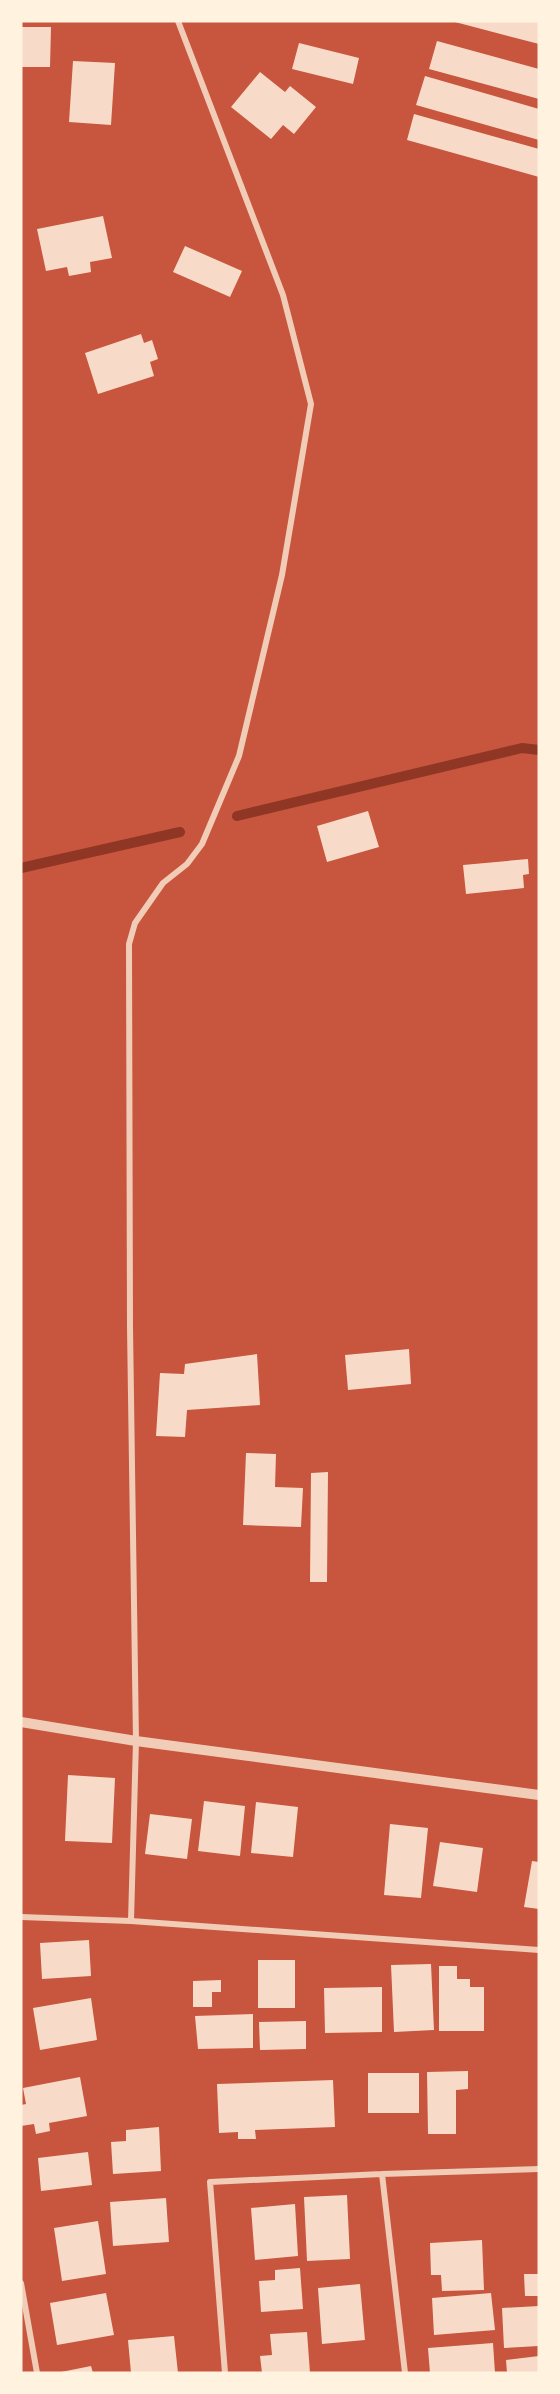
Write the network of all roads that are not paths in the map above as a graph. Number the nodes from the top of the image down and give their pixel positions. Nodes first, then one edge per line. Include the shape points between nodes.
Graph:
1 (178, 21) edge
2 (21, 1722) edge
3 (136, 1741) junction
4 (539, 1795) edge
5 (21, 1917) edge
6 (131, 1921) junction
7 (539, 1950) edge
8 (539, 2169) edge
9 (382, 2174) junction
10 (21, 2286) edge
11 (37, 2373) edge
12 (225, 2373) edge
13 (405, 2373) edge

1 - 3 street via 283,295 311,404 282,575 239,756 202,844 187,864 163,883 135,923 129,944
2 - 3 street
3 - 4 street
3 - 6 street
5 - 6 street
6 - 7 street
8 - 9 street
9 - 12 street via 210,2182
9 - 13 street
10 - 11 street

